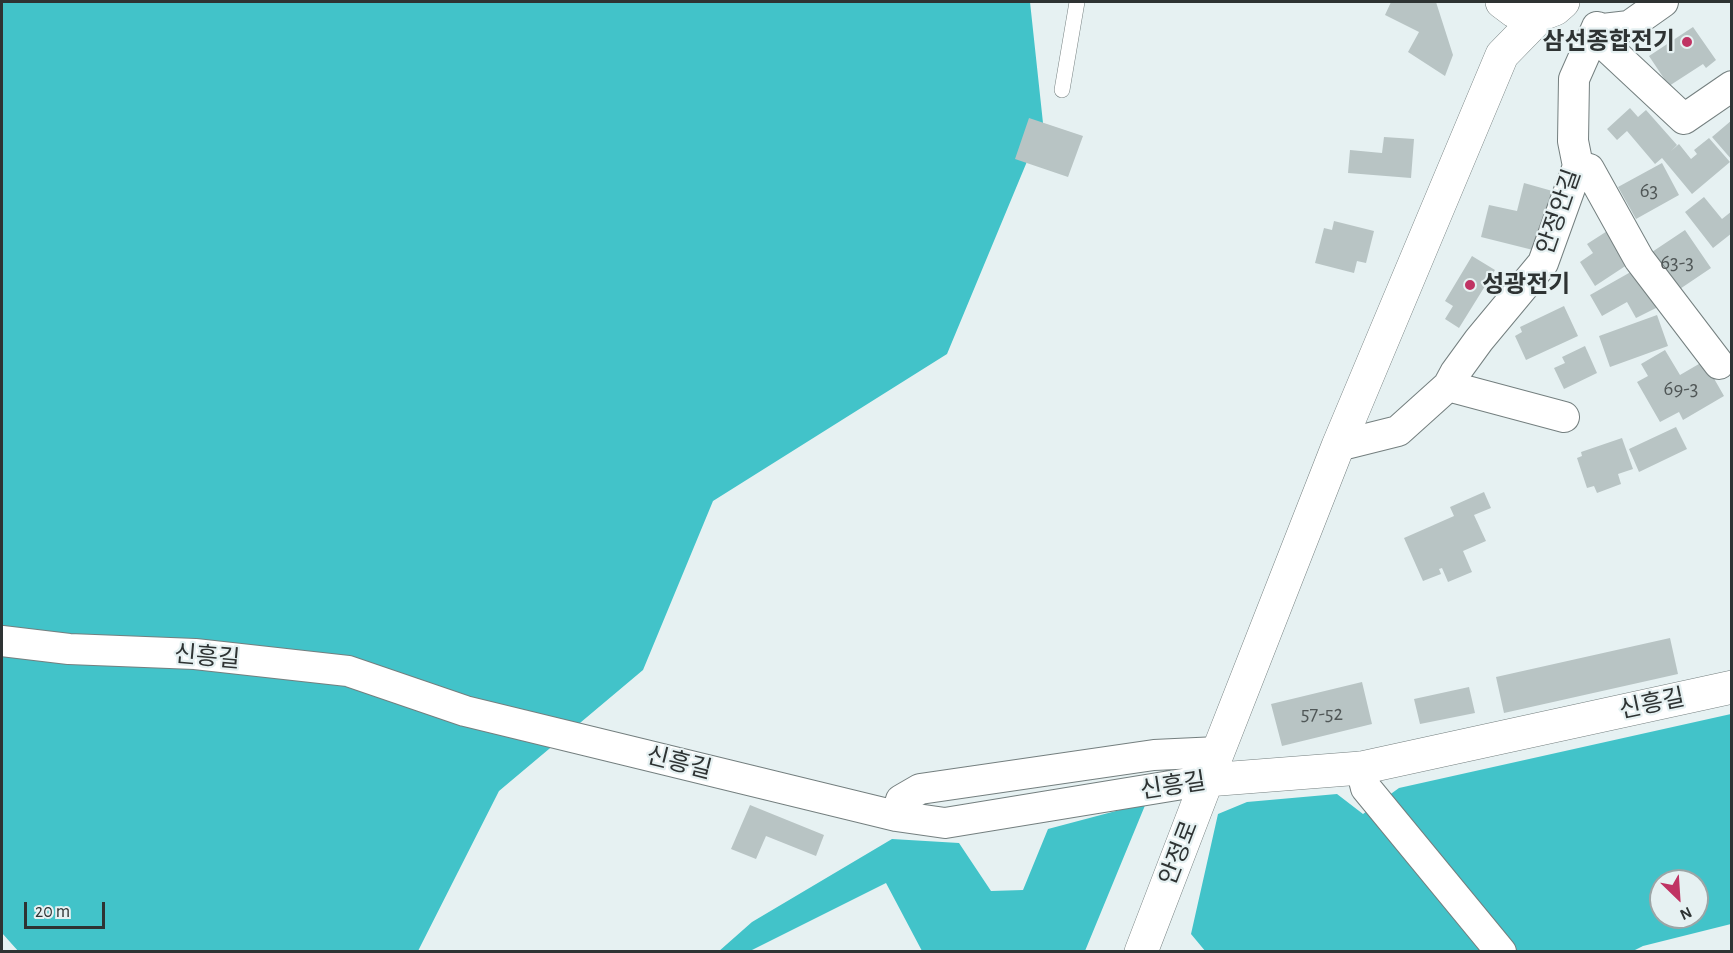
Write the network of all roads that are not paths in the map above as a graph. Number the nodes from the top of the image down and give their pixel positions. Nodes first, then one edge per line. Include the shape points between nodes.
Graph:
1 (1077, 2) edge
2 (1502, 2) edge
3 (1663, 2) edge
4 (1557, 6) edge
5 (1600, 28) junction
6 (1502, 55) junction
7 (1731, 86) edge
8 (1062, 90) dead end
9 (1578, 166) junction
10 (1719, 363) dead end
11 (1448, 386) junction
12 (1564, 417) dead end
13 (1338, 446) junction
14 (2, 641) edge
15 (1731, 687) edge
16 (1213, 766) junction
17 (1361, 768) junction
18 (1141, 951) edge
19 (1501, 951) edge

1 - 8 lane
2 - 4 street via 1528,15
2 - 6 street
3 - 5 street via 1629,26
4 - 5 street
4 - 6 street
5 - 7 street via 1609,49 1684,119
5 - 9 street, 안정안길 via 1574,79 1573,141
6 - 13 street, 안정로
9 - 10 street via 1589,169 1639,259
9 - 11 street, 안정안길 via 1543,263 1479,340
11 - 12 street
11 - 13 street, 안정안길 via 1398,431
13 - 16 street, 안정로
14 - 16 street, 신흥길 via 69,649 195,654 348,671 465,711 896,816 945,823
15 - 17 street, 신흥길
16 - 17 street, 신흥길
16 - 18 street, 안정로
17 - 19 street via 1366,788

